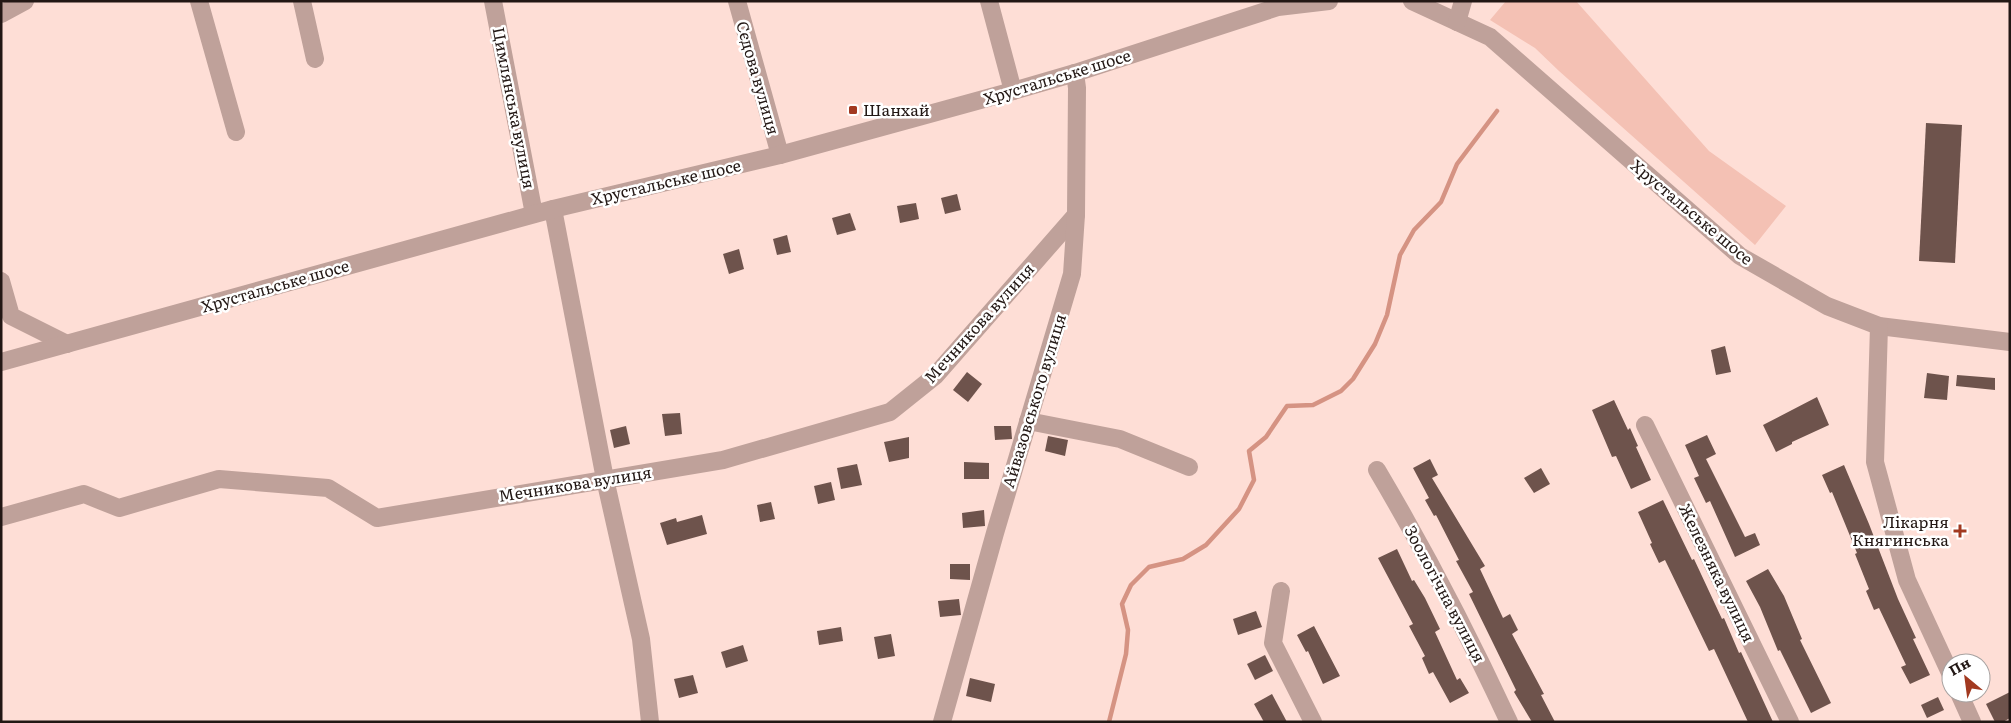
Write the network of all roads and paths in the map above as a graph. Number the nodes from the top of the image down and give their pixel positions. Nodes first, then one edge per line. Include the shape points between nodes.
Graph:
1 (25, 1) edge
2 (199, 1) edge
3 (302, 1) edge
4 (493, 1) edge
5 (737, 1) edge
6 (989, 1) edge
7 (1330, 1) edge
8 (1412, 1) edge
9 (1463, 1) edge
10 (1277, 4) edge
11 (1, 14) edge
12 (1457, 22) junction
13 (315, 59) dead end
14 (1075, 73) junction
15 (1013, 91) junction
16 (236, 132) dead end
17 (780, 155) junction
18 (553, 209) junction
19 (534, 214) junction
20 (1076, 215) junction
21 (1, 280) edge
22 (1879, 326) junction
23 (2010, 342) edge
24 (67, 344) junction
25 (1, 362) edge
26 (1028, 421) junction
27 (1645, 424) dead end
28 (1189, 467) dead end
29 (1377, 470) dead end
30 (605, 479) junction
31 (1, 517) edge
32 (1281, 591) dead end
33 (1941, 653) edge
34 (1963, 703) edge
35 (650, 722) edge
36 (942, 722) edge
37 (1313, 722) edge
38 (1509, 722) edge
39 (1790, 722) edge
40 (1972, 722) edge

1 - 11 street
2 - 16 street
3 - 13 street
4 - 19 street, Цимлянська вулиця
5 - 17 street, Сєдова вулиця
6 - 15 street
7 - 10 street, Хрустальське шосе
8 - 12 street, Хрустальське шосе
9 - 12 street
10 - 14 street, Хрустальське шосе
12 - 22 street, Хрустальське шосе via 1490,37 1740,256 1827,306
14 - 15 street, Хрустальське шосе
14 - 20 street, Айвазовського вулиця
15 - 17 street, Хрустальське шосе
17 - 18 street, Хрустальське шосе
18 - 19 street, Хрустальське шосе
18 - 30 street
19 - 24 street, Хрустальське шосе
20 - 26 street, Айвазовського вулиця via 1072,274
20 - 30 street, Мечникова вулиця via 935,376 890,412 723,460
21 - 24 street via 10,316
22 - 23 street, Хрустальське шосе
22 - 33 street via 1875,462 1907,580
24 - 25 street, Хрустальське шосе
26 - 28 street via 1120,439
26 - 36 street, Айвазовського вулиця
27 - 39 street, Железняка вулиця
29 - 38 street, Зоологічна вулиця via 1417,540
30 - 31 street, Мечникова вулиця via 376,518 328,488 219,479 119,508 84,494
30 - 35 street via 641,639
32 - 37 street via 1273,643
34 - 40 street

